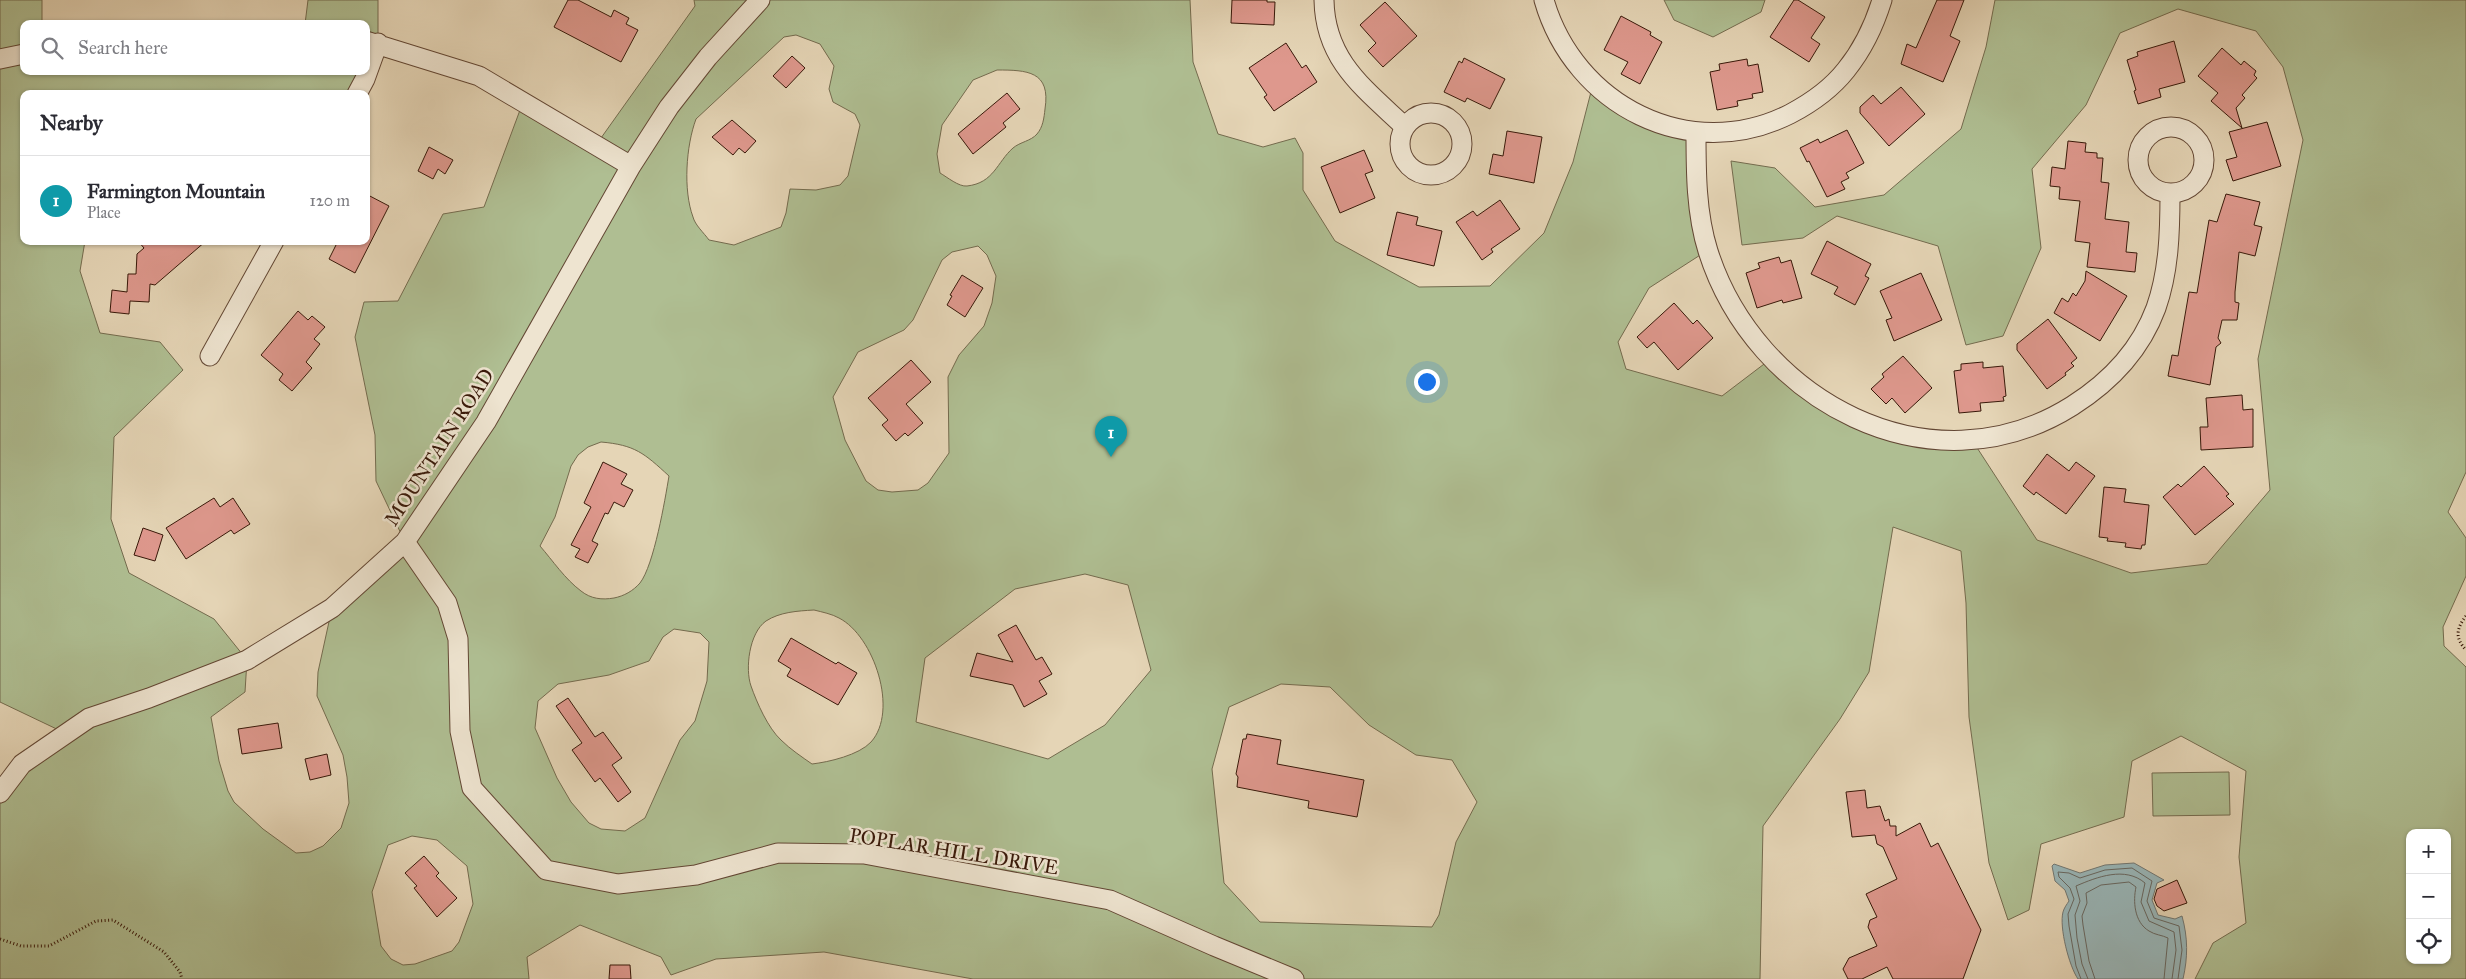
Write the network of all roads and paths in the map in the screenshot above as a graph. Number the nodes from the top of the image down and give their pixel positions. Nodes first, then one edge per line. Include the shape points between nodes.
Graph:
1 (760, 0) edge
2 (1324, 0) edge
3 (1544, 0) edge
4 (1882, 0) edge
5 (372, 42) edge
6 (20, 55) edge
7 (0, 59) edge
8 (366, 75) edge
9 (359, 90) edge
10 (1405, 127) dead end
11 (1696, 132) junction
12 (631, 166) junction
13 (2170, 193) dead end
14 (272, 245) edge
15 (210, 356) dead end
16 (405, 542) junction
17 (2466, 616) edge
18 (2466, 650) edge
19 (0, 793) edge
20 (0, 939) edge
21 (182, 979) edge
22 (1294, 979) edge

1 - 12 street, MOUNTAIN ROAD via 708,57 669,107
2 - 10 street via 1328,31 1342,63 1352,77
3 - 11 street via 1558,37 1573,62 1593,84 1642,118
4 - 11 street via 1866,41 1845,72 1803,108 1751,128
5 - 12 street via 479,76
6 - 7 street
8 - 9 street
11 - 13 street via 1696,175 1708,250 1722,286 1764,350 1790,377 1857,420 1892,432 1932,440 1972,440 2011,434 2048,420 2114,376 2140,341 2156,308 2170,236
12 - 16 street, MOUNTAIN ROAD via 486,422
14 - 15 street
16 - 19 street, MOUNTAIN ROAD via 325,612 247,660 89,718 22,764
16 - 22 street, POPLAR HILL DRIVE via 447,603 458,639 460,731 472,788 546,870 618,884 696,875 778,853 864,854 1110,900
17 - 18 path via 2458,627 2457,635
20 - 21 path via 21,946 49,946 96,921 113,920 164,952

